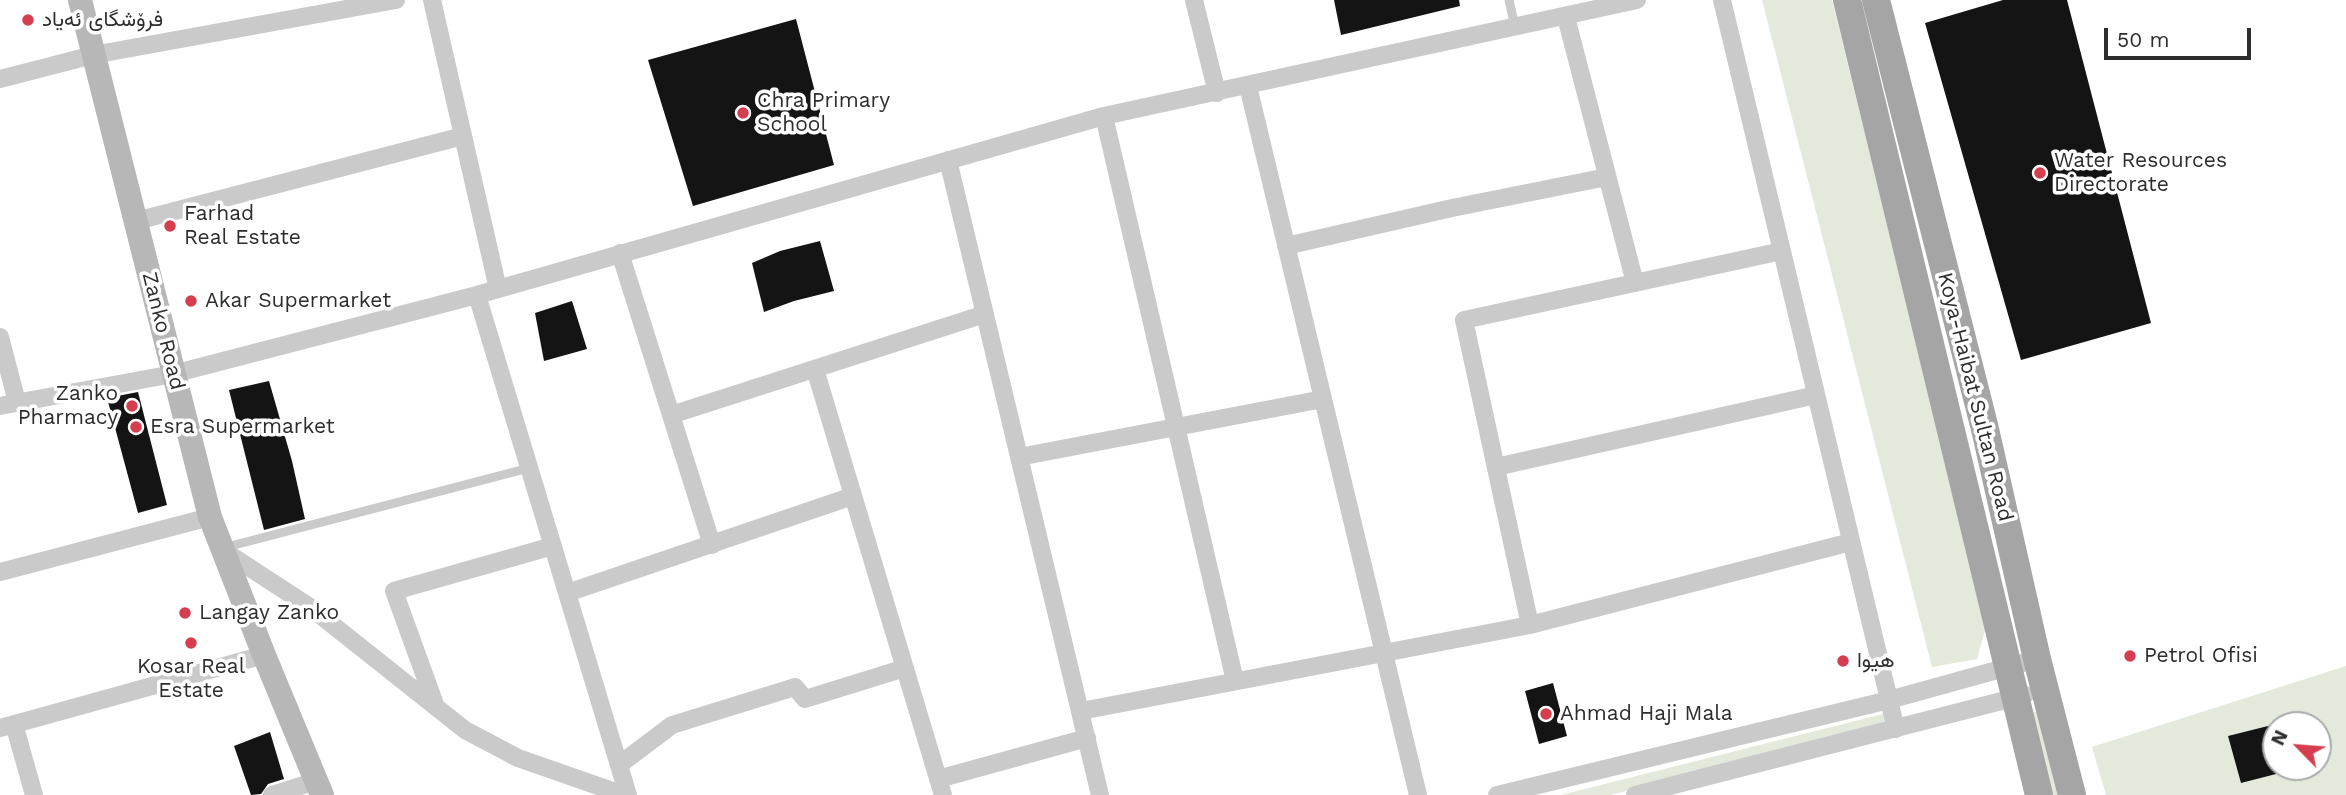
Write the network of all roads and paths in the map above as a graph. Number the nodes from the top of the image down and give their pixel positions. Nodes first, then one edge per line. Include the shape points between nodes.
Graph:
1 (80, 0) edge
2 (396, 0) edge
3 (432, 0) edge
4 (1194, 0) edge
5 (1509, 0) edge
6 (1637, 0) edge
7 (1722, 0) edge
8 (1847, 0) edge
9 (1876, 0) edge
10 (1566, 17) junction
11 (1515, 27) junction
12 (93, 55) junction
13 (0, 79) edge
14 (1248, 86) junction
15 (1217, 93) junction
16 (1104, 116) junction
17 (463, 136) junction
18 (948, 160) junction
19 (1607, 177) junction
20 (136, 221) junction
21 (1286, 246) junction
22 (1782, 251) junction
23 (620, 253) junction
24 (1635, 283) junction
25 (498, 289) junction
26 (477, 295) junction
27 (985, 314) junction
28 (0, 337) edge
29 (815, 369) junction
30 (173, 374) junction
31 (1816, 395) junction
32 (1323, 399) junction
33 (8, 404) edge
34 (671, 415) junction
35 (1176, 427) junction
36 (1019, 457) junction
37 (1496, 467) junction
38 (529, 468) junction
39 (853, 496) junction
40 (210, 517) junction
41 (1851, 542) junction
42 (553, 545) junction
43 (712, 545) junction
44 (221, 549) junction
45 (0, 572) edge
46 (567, 593) junction
47 (1530, 625) junction
48 (1384, 653) junction
49 (264, 655) junction
50 (2037, 659) junction
51 (905, 668) junction
52 (2009, 668) junction
53 (1235, 681) junction
54 (2044, 688) junction
55 (2015, 698) junction
56 (1889, 700) junction
57 (436, 707) junction
58 (1081, 711) junction
59 (7, 726) edge
60 (1896, 729) junction
61 (1087, 738) junction
62 (619, 765) junction
63 (940, 787) edge
64 (319, 788) edge
65 (34, 795) edge
66 (272, 795) edge
67 (626, 795) edge
68 (1100, 795) edge
69 (1418, 795) edge
70 (1497, 795) edge
71 (1635, 795) edge
72 (2039, 795) edge
73 (2072, 795) edge

1 - 12 street, Zanko Road
2 - 12 street
3 - 17 street
4 - 15 street
5 - 11 lane
6 - 10 street
7 - 22 street
8 - 52 main road, Koya-Haibat Sultan Road
9 - 50 main road, Koya-Haibat Sultan Road via 1985,429
10 - 11 street
10 - 19 street
11 - 14 street
12 - 13 street
12 - 20 street, Zanko Road
14 - 15 street
14 - 21 street
15 - 16 street
16 - 18 street
16 - 35 street
17 - 20 street
17 - 25 street
18 - 23 street
18 - 27 street
19 - 21 street
19 - 24 street
20 - 30 street, Zanko Road
21 - 32 street
22 - 24 street
22 - 31 street
23 - 25 street
23 - 34 street
24 - 37 street via 1464,320
25 - 26 street
26 - 30 street
26 - 38 street
27 - 29 street
27 - 36 street
28 - 33 street
29 - 34 street
29 - 39 street
30 - 33 street
30 - 40 street, Zanko Road
31 - 37 street
31 - 41 street
32 - 35 street
32 - 48 street
34 - 43 street
35 - 36 street
35 - 53 street
36 - 58 street
37 - 47 street
38 - 42 street
38 - 44 lane
39 - 43 street
39 - 51 street
40 - 44 street, Zanko Road
40 - 45 street
41 - 47 street
41 - 56 street
42 - 46 street
42 - 57 street via 394,591
43 - 46 street
44 - 49 street, Zanko Road
44 - 57 street via 310,607
46 - 62 street
47 - 48 street
48 - 53 street
48 - 69 street
49 - 59 street
49 - 64 street, Zanko Road
50 - 52 street
50 - 54 main road, Koya-Haibat Sultan Road
51 - 62 street via 805,699 795,687 672,725
51 - 63 street
52 - 55 main road, Koya-Haibat Sultan Road
52 - 56 street
53 - 58 street
54 - 55 street
54 - 73 main road, Koya-Haibat Sultan Road
55 - 60 street
55 - 72 main road, Koya-Haibat Sultan Road
56 - 60 street
56 - 70 street
57 - 67 street via 499,749
58 - 61 street
59 - 65 street
60 - 71 street
61 - 63 street
61 - 68 street
62 - 67 street
64 - 66 street

